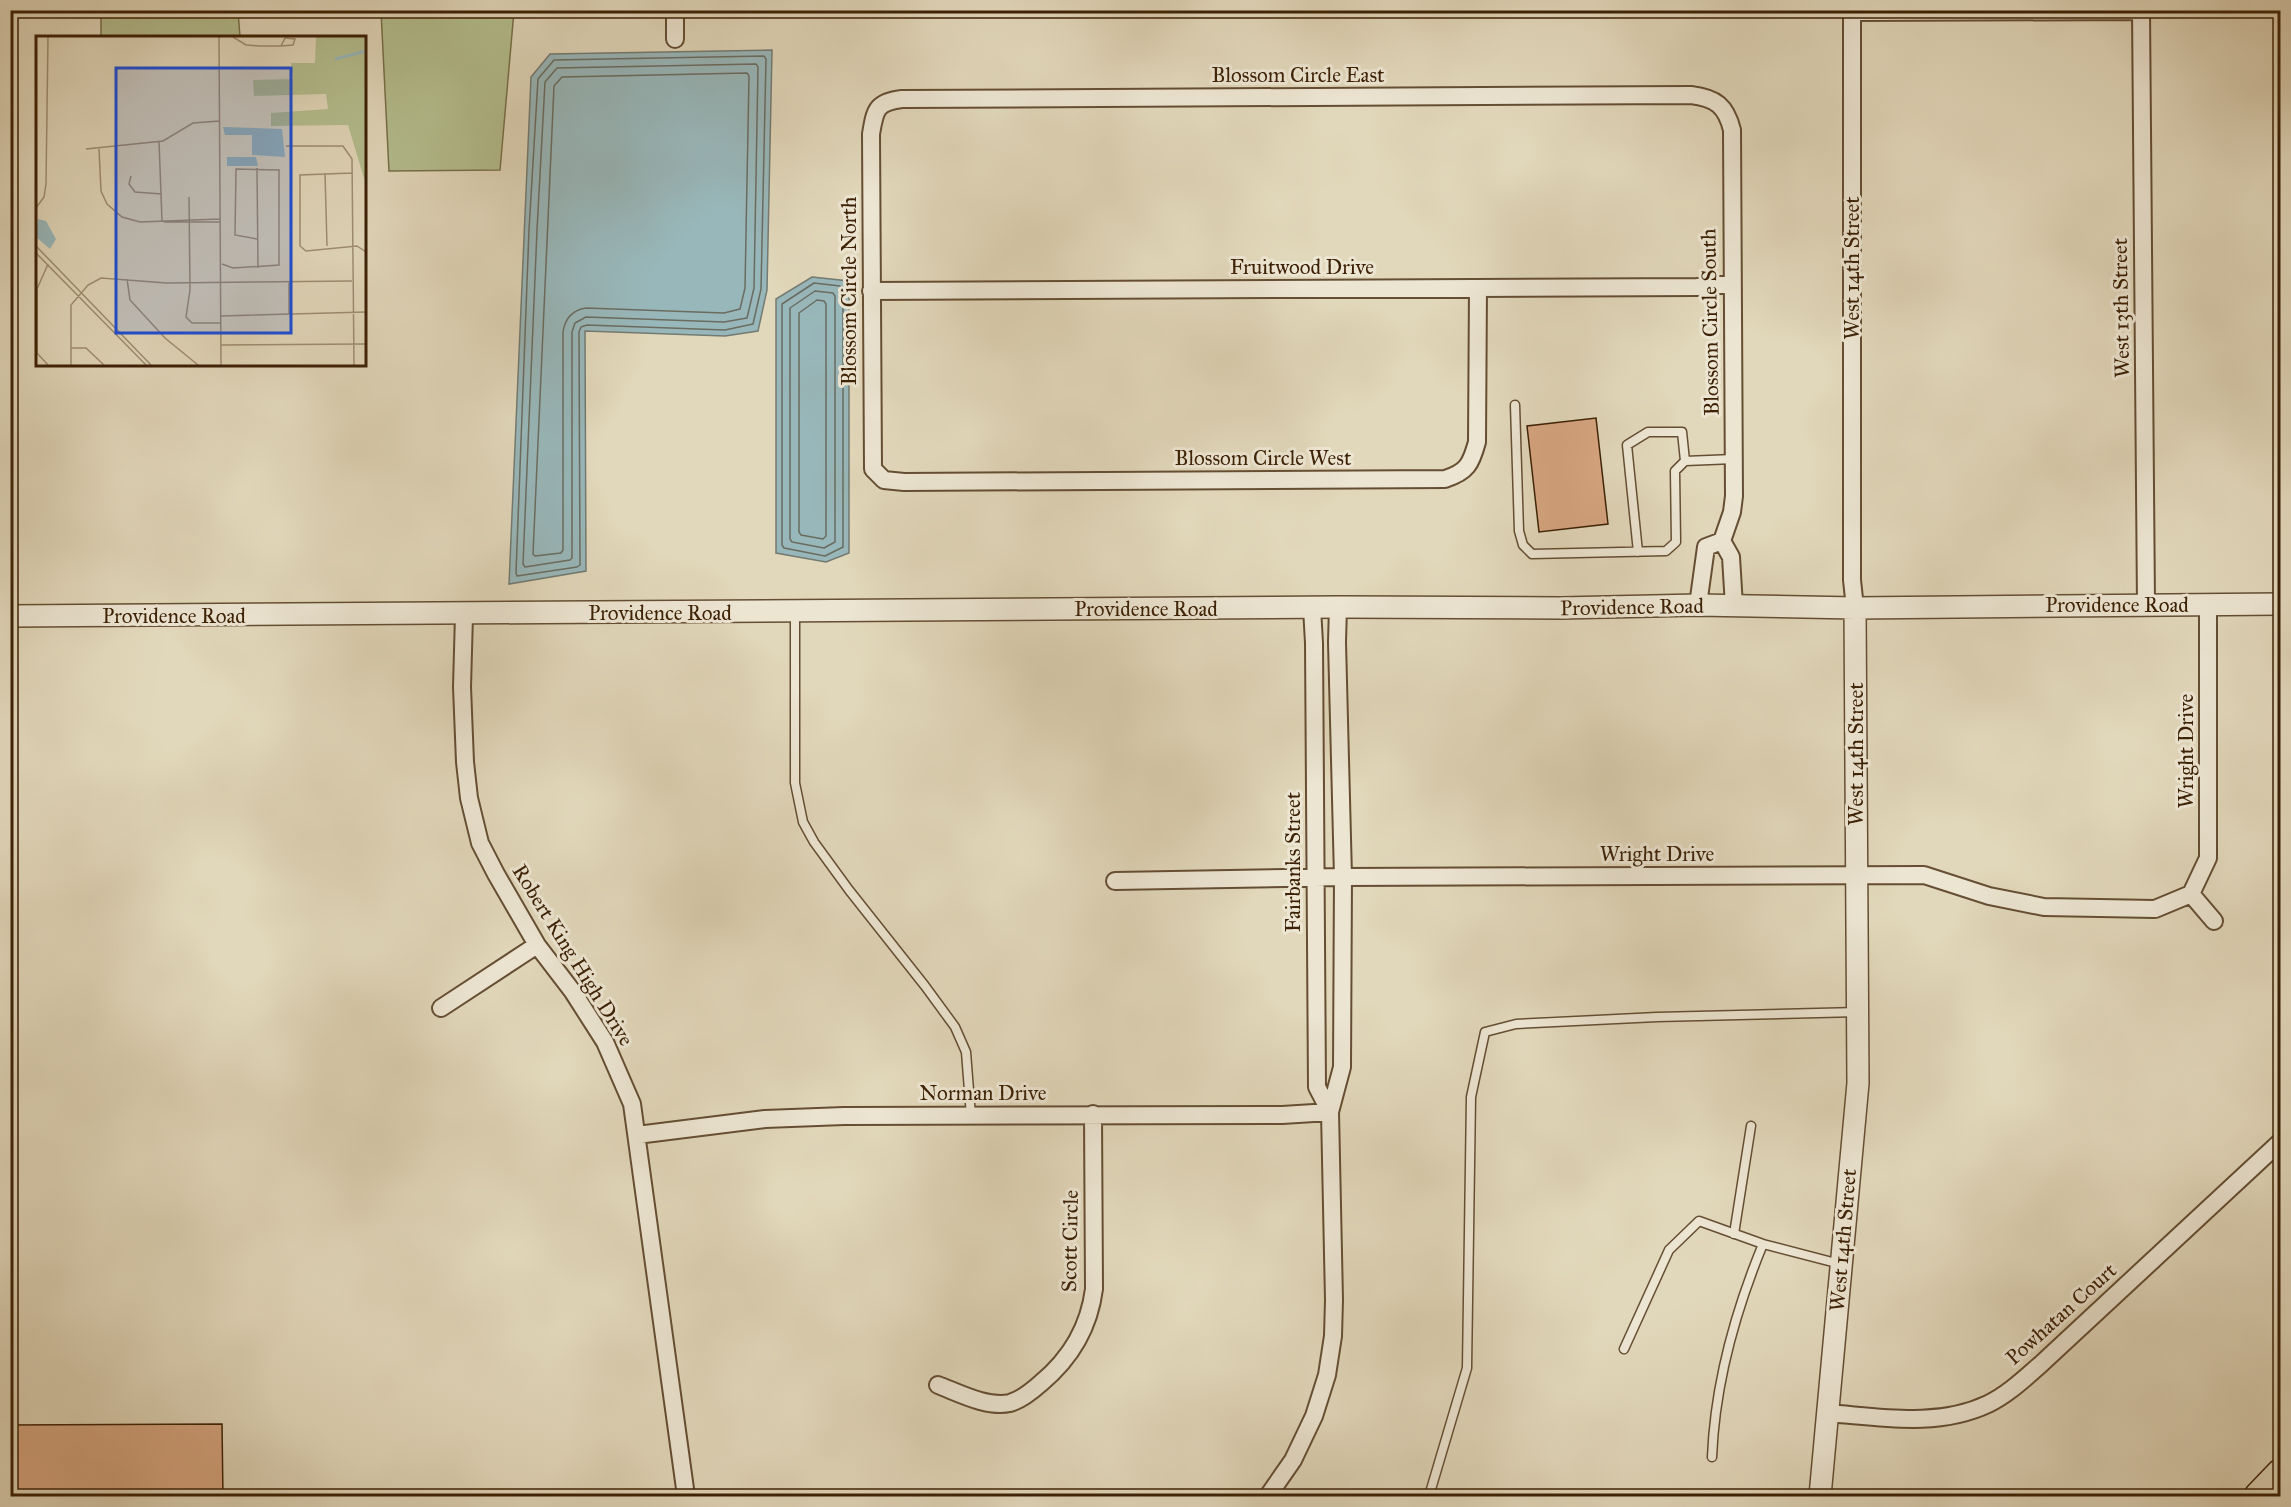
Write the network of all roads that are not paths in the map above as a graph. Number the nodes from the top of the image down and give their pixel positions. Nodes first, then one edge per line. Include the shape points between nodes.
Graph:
1 (675, 10) edge
2 (1852, 11) edge
3 (2141, 11) edge
4 (675, 39) dead end
5 (1719, 105) joint
6 (878, 108) joint
7 (1732, 284) junction
8 (1478, 288) junction
9 (871, 291) junction
10 (1515, 405) dead end
11 (1734, 459) junction
12 (1685, 461) junction
13 (877, 474) joint
14 (1722, 541) junction
15 (1638, 552) junction
16 (2280, 604) edge
17 (1698, 605) junction
18 (2146, 605) junction
19 (2208, 605) junction
20 (1734, 606) junction
21 (1312, 608) junction
22 (1338, 608) junction
23 (1855, 608) junction
24 (795, 612) junction
25 (464, 615) junction
26 (10, 616) edge
27 (1857, 876) junction
28 (1343, 877) junction
29 (1315, 878) junction
30 (1115, 880) dead end
31 (2191, 894) junction
32 (2214, 921) dead end
33 (537, 945) junction
34 (441, 1008) dead end
35 (1858, 1012) junction
36 (1330, 1112) junction
37 (1093, 1114) junction
38 (971, 1116) junction
39 (1751, 1126) dead end
40 (637, 1135) junction
41 (2280, 1142) edge
42 (1734, 1234) junction
43 (1763, 1244) junction
44 (1840, 1264) junction
45 (1624, 1349) dead end
46 (939, 1385) dead end
47 (1827, 1413) junction
48 (1712, 1457) dead end
49 (2280, 1473) edge
50 (686, 1497) edge
51 (1268, 1497) edge
52 (1429, 1497) edge
53 (1820, 1497) edge
54 (2258, 1497) edge

1 - 4 street
2 - 3 street
2 - 23 street, West 14th Street
3 - 18 street, West 13th Street
5 - 6 street, Blossom Circle East via 1706,97 1691,95 902,99 885,101
5 - 7 street, Blossom Circle South via 1728,113 1732,130
6 - 9 street, Blossom Circle North via 871,134
7 - 8 street, Fruitwood Drive
7 - 11 street, Blossom Circle South
8 - 9 street, Fruitwood Drive
8 - 13 street, Blossom Circle West via 1477,442 1472,462 1459,475 1445,479 904,482 884,480
9 - 13 street, Blossom Circle North via 873,469
10 - 15 lane via 1519,531 1523,545 1532,554
11 - 12 lane
11 - 14 street, Blossom Circle South via 1732,512
12 - 15 lane via 1675,471 1676,542 1666,551
12 - 15 lane via 1682,432 1648,432 1627,445
14 - 17 street, Blossom Circle South via 1706,548
14 - 20 street via 1731,557
16 - 19 street, Providence Road
17 - 20 street, Providence Road
17 - 22 street, Providence Road
18 - 19 street, Providence Road
18 - 23 street, Providence Road
19 - 31 street, Wright Drive via 2208,858
20 - 23 street, Providence Road
21 - 22 street, Providence Road
21 - 24 street, Providence Road
21 - 29 street, Fairbanks Street
22 - 28 street, Fairbanks Street
23 - 27 street, West 14th Street
24 - 25 street, Providence Road
24 - 38 lane via 795,783 803,822 835,871 955,1027 966,1052
25 - 26 street, Providence Road
25 - 33 street, Robert King High Drive via 463,731 469,798 480,843
27 - 28 street, Wright Drive
27 - 31 street, Wright Drive via 1924,875 1989,896 2044,907 2155,909
27 - 35 street, West 14th Street
28 - 29 street, Wright Drive
28 - 36 street, Fairbanks Street via 1342,1067
29 - 30 street, Wright Drive
29 - 36 street, Fairbanks Street via 1317,1087
31 - 32 street
33 - 34 street
33 - 40 street, Robert King High Drive via 605,1042 632,1104
35 - 44 street, West 14th Street via 1858,1083
35 - 52 lane via 1516,1024 1485,1032 1471,1097 1467,1368
36 - 37 street, Norman Drive
36 - 51 street, Fairbanks Street via 1334,1300 1327,1375 1314,1416 1293,1460
37 - 38 street, Norman Drive
37 - 46 street, Scott Circle via 1094,1289 1091,1309 1077,1344 1055,1372 1031,1392 1010,1402 993,1403
38 - 40 street, Norman Drive via 765,1119
39 - 42 lane
40 - 50 street, Robert King High Drive
41 - 47 street, Powhatan Court via 2040,1365 1995,1400 1934,1419
42 - 43 lane
42 - 45 lane via 1699,1221 1669,1250
43 - 44 lane
43 - 48 lane via 1729,1340 1718,1394
44 - 47 street, West 14th Street
47 - 53 street, West 14th Street
49 - 54 main road

